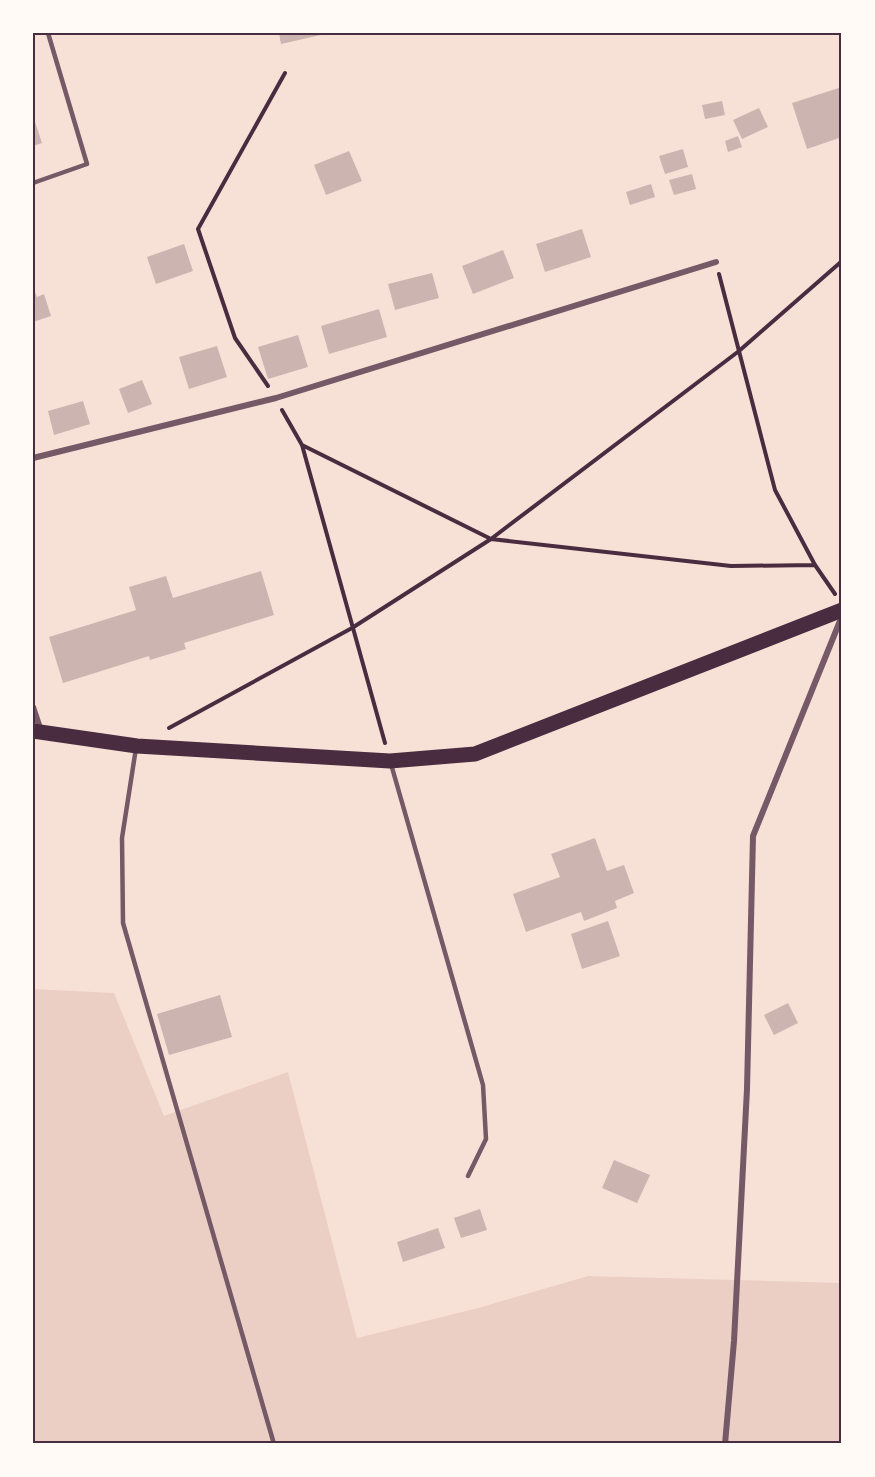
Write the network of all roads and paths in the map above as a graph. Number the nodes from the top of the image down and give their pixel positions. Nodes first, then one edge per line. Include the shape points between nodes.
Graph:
1 (48, 33) edge
2 (33, 183) edge
3 (842, 261) edge
4 (716, 262) joint
5 (739, 351) junction
6 (302, 445) dead end
7 (33, 458) edge
8 (491, 539) junction
9 (815, 565) junction
10 (839, 604) edge
11 (842, 616) edge
12 (33, 707) edge
13 (167, 729) dead end
14 (37, 731) edge
15 (137, 746) junction
16 (390, 761) junction
17 (468, 1176) dead end
18 (274, 1444) edge
19 (725, 1444) edge

1 - 2 lane via 87,164
3 - 5 path
4 - 5 path
4 - 7 street via 276,398
5 - 8 path
5 - 9 path via 775,490
6 - 8 path
8 - 9 path via 731,566
8 - 13 path via 352,628
9 - 10 path
10 - 16 main road via 475,754
11 - 19 street via 753,836 747,1089
12 - 14 street
14 - 15 main road
15 - 16 main road
15 - 18 lane via 122,838 123,923
16 - 17 lane via 483,1085 486,1139

